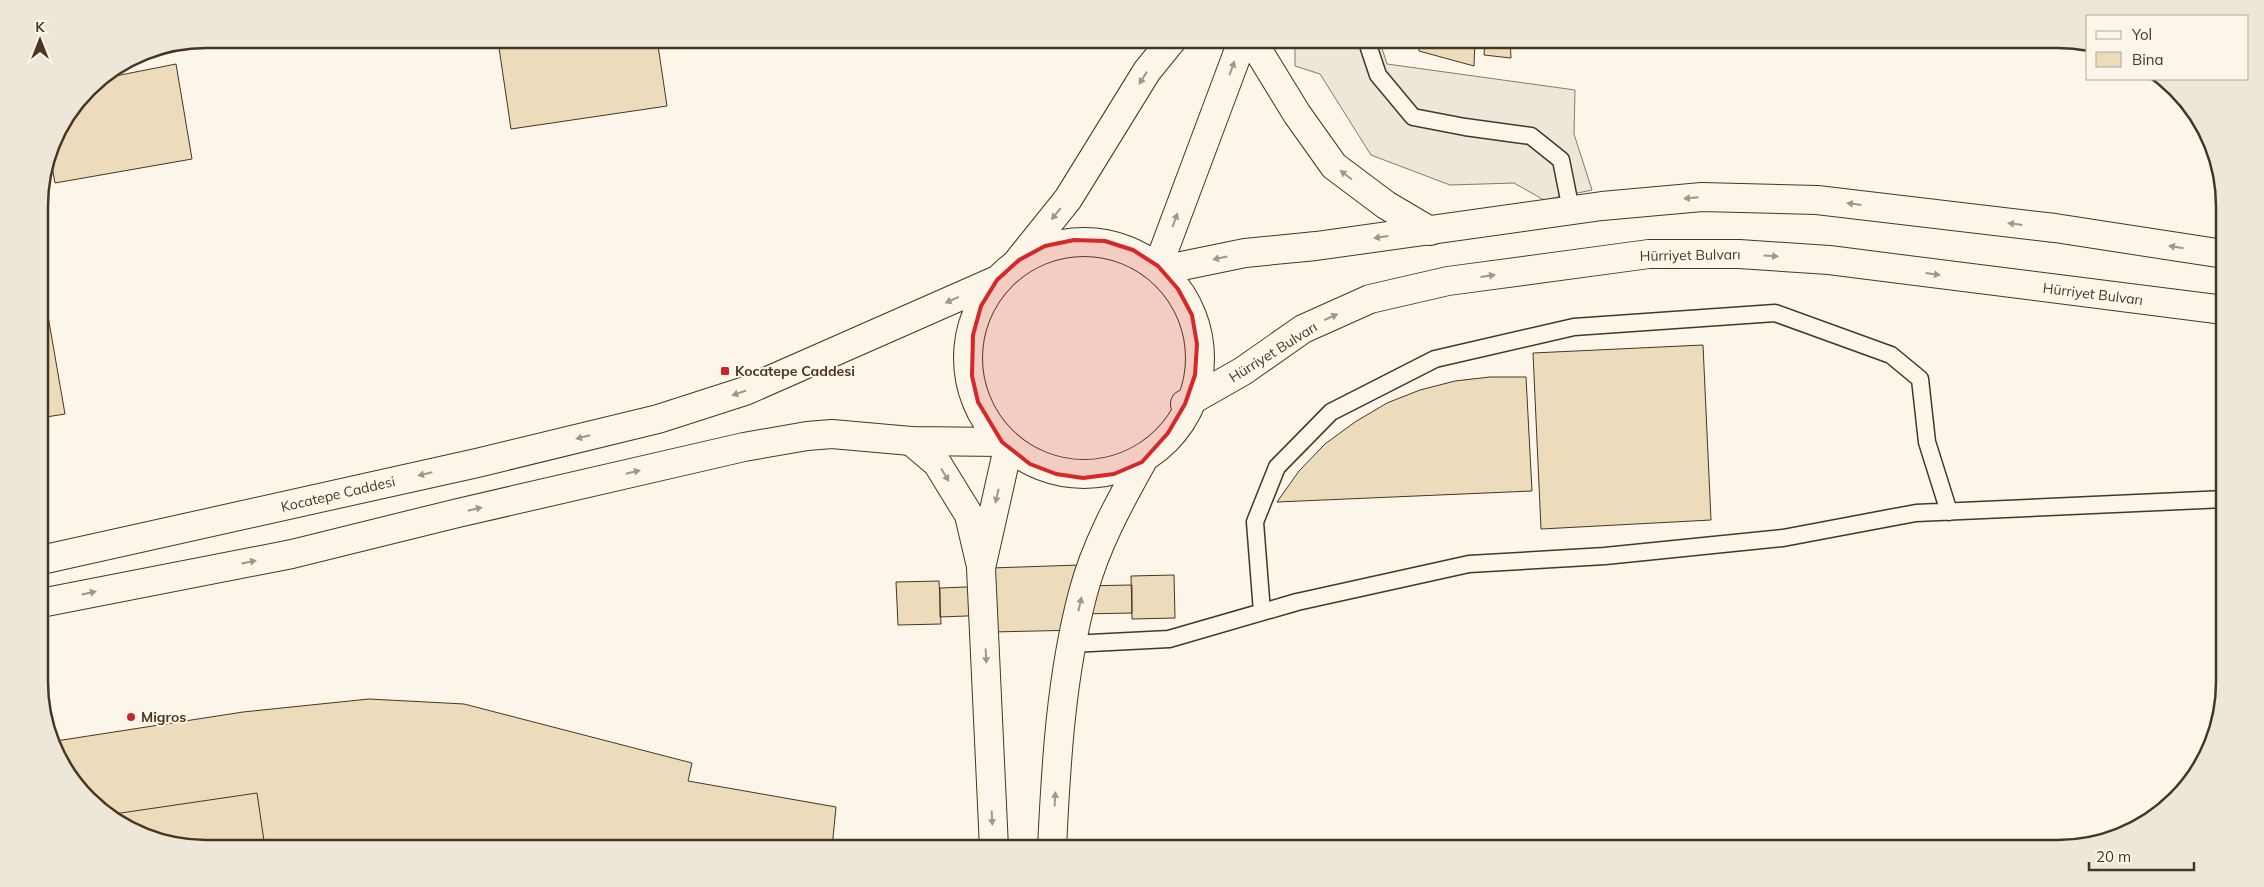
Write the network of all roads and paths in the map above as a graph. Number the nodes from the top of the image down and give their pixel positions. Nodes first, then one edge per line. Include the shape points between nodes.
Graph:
1 (1166, 48) edge
2 (1240, 48) edge
3 (1257, 48) edge
4 (1369, 48) edge
5 (1570, 210) junction
6 (1430, 231) junction
7 (2216, 253) edge
8 (1019, 260) junction
9 (1160, 268) junction
10 (997, 280) junction
11 (2216, 309) edge
12 (1185, 404) junction
13 (911, 441) junction
14 (1005, 445) junction
15 (1142, 462) junction
16 (2216, 499) edge
17 (1949, 512) junction
18 (48, 558) edge
19 (981, 568) junction
20 (48, 602) edge
21 (1262, 612) junction
22 (1071, 644) junction
23 (994, 840) edge
24 (1052, 840) edge

1 -> 8 main road via 1147,71 1068,199
9 -> 2 main road
6 -> 3 main road via 1386,205 1334,166
4 - 5 lane via 1378,75 1413,117 1531,136 1561,160
5 - 6 main road
7 -> 5 main road via 2055,228 1817,200 1702,197
6 -> 9 main road via 1245,253
8 - 9 main road via 1045,246 1074,240 1104,241 1133,250
8 - 10 main road
9 - 12 main road via 1178,289 1192,315 1198,344 1195,375
10 - 14 main road via 982,306 973,335 972,376 978,402 990,427
10 -> 18 main road, Kocatepe Caddesi via 745,391 658,419
12 -> 11 main road, Hürriyet Bulvarı via 1244,371 1303,330 1370,299 1448,281 1649,254 1739,254 1829,260
12 - 15 main road via 1168,433
13 - 14 main road
13 -> 19 main road via 937,463 969,514
20 -> 13 main road via 292,554 744,447 832,434
14 - 15 main road via 1030,464 1056,474 1083,478 1114,474
14 -> 19 main road
22 -> 15 main road via 1083,591 1112,515
16 - 17 lane
17 - 21 lane via 1916,513 1783,538 1606,556 1469,564
17 - 21 lane via 1927,442 1920,379 1891,355 1774,313 1574,327 1435,359 1331,412 1277,467 1255,522
19 -> 23 main road
21 - 22 lane via 1169,639
24 -> 22 main road

